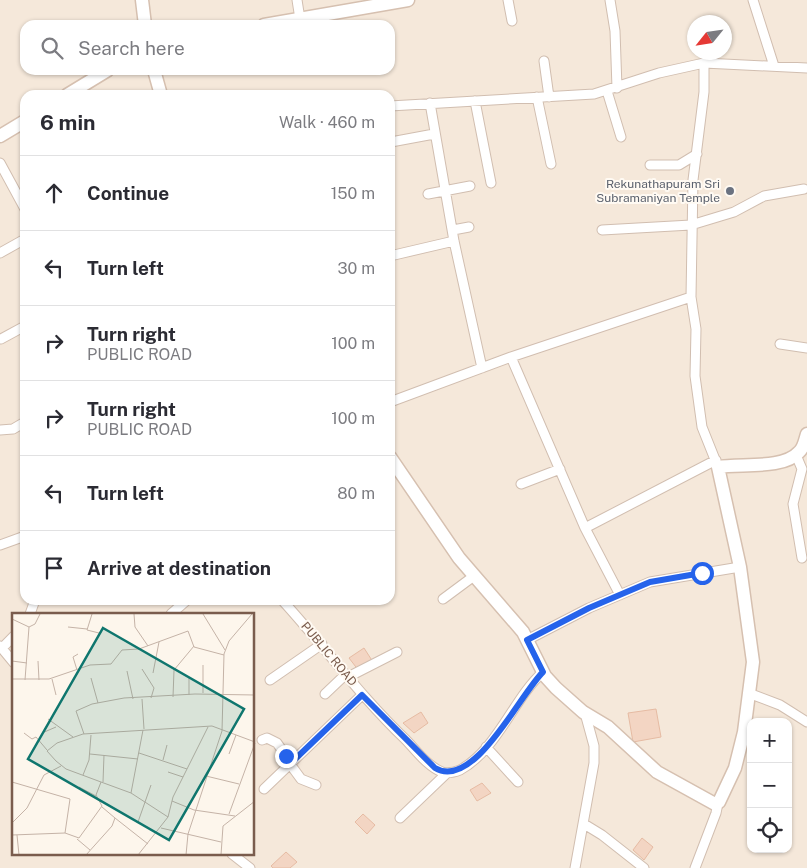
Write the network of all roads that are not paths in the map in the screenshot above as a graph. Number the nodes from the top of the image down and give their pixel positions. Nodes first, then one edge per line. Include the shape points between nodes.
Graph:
1 (142, 0) edge
2 (297, 0) edge
3 (408, 0) edge
4 (508, 0) edge
5 (610, 0) edge
6 (753, 0) edge
7 (300, 19) junction
8 (144, 20) edge
9 (294, 20) edge
10 (512, 21) dead end
11 (544, 61) dead end
12 (704, 63) junction
13 (774, 66) junction
14 (807, 68) edge
15 (100, 75) edge
16 (155, 75) edge
17 (617, 88) junction
18 (75, 90) edge
19 (160, 90) edge
20 (607, 91) junction
21 (549, 96) junction
22 (537, 97) junction
23 (475, 101) junction
24 (430, 103) junction
25 (395, 106) edge
26 (20, 124) edge
27 (434, 134) junction
28 (0, 136) edge
29 (621, 137) dead end
30 (395, 141) edge
31 (697, 154) junction
32 (0, 163) edge
33 (551, 164) dead end
34 (650, 165) dead end
35 (491, 183) dead end
36 (470, 186) dead end
37 (804, 189) dead end
38 (445, 190) junction
39 (428, 194) dead end
40 (20, 200) edge
41 (691, 225) junction
42 (469, 227) dead end
43 (453, 230) junction
44 (602, 230) dead end
45 (454, 241) junction
46 (20, 242) edge
47 (0, 253) edge
48 (395, 255) edge
49 (690, 298) junction
50 (20, 329) edge
51 (1, 339) dead end
52 (780, 344) dead end
53 (807, 348) edge
54 (511, 357) junction
55 (482, 368) junction
56 (395, 400) edge
57 (20, 425) edge
58 (0, 430) edge
59 (807, 434) edge
60 (796, 455) junction
61 (717, 463) junction
62 (395, 464) edge
63 (560, 469) junction
64 (520, 484) dead end
65 (585, 528) junction
66 (20, 538) edge
67 (0, 545) edge
68 (802, 558) dead end
69 (740, 567) junction
70 (474, 576) junction
71 (620, 595) junction
72 (443, 599) dead end
73 (287, 605) edge
74 (12, 638) edge
75 (527, 640) junction
76 (322, 644) junction
77 (1, 648) edge
78 (396, 652) dead end
79 (12, 661) edge
80 (543, 672) junction
81 (345, 674) junction
82 (270, 680) dead end
83 (325, 690) dead end
84 (750, 694) junction
85 (362, 695) junction
86 (585, 713) junction
87 (807, 722) edge
88 (262, 740) dead end
89 (486, 747) junction
90 (290, 764) junction
91 (446, 773) junction
92 (518, 782) dead end
93 (316, 785) dead end
94 (264, 789) dead end
95 (718, 803) junction
96 (400, 818) dead end
97 (584, 824) junction
98 (235, 856) edge
99 (250, 868) edge
100 (575, 868) edge
101 (644, 868) edge
102 (694, 868) edge

1 - 8 main road
2 - 7 street
3 - 7 main road
4 - 10 street
5 - 17 street via 615,31
6 - 13 street
7 - 9 main road
11 - 21 street
12 - 13 street
12 - 17 street
12 - 31 street
13 - 14 street
15 - 18 main road
16 - 19 main road
17 - 20 street
20 - 21 street
20 - 29 street
21 - 22 street
22 - 23 street
22 - 33 street
23 - 24 street
23 - 35 street
24 - 25 street
24 - 27 street
26 - 28 main road
27 - 30 street
27 - 38 street
31 - 34 street via 679,165
31 - 41 street
32 - 40 street
36 - 38 street
37 - 41 street via 764,196 734,212
38 - 39 street
38 - 43 street
41 - 44 street
41 - 49 street
42 - 43 street
43 - 45 street
45 - 48 street
45 - 55 street
46 - 47 street
49 - 54 street
49 - 61 street via 696,330 695,376 702,427
50 - 51 street
52 - 53 street
54 - 55 street
54 - 63 street
55 - 56 street
57 - 58 street
59 - 60 main road
60 - 61 main road via 767,464
60 - 68 street via 802,469 793,504
61 - 65 street
61 - 69 main road
62 - 70 main road
63 - 64 street
63 - 65 street
65 - 71 street
66 - 67 street
69 - 71 street via 663,578
69 - 84 main road via 753,662
70 - 72 street
70 - 75 main road
71 - 75 street
73 - 76 street, PUBLIC ROAD
74 - 77 street
75 - 80 main road
76 - 81 street, PUBLIC ROAD
76 - 82 street
77 - 79 street
78 - 81 street
80 - 86 main road
80 - 89 street
81 - 83 street
81 - 85 street, PUBLIC ROAD
84 - 87 street via 780,705
84 - 95 main road via 734,768
85 - 90 street
85 - 91 street, PUBLIC ROAD via 430,764
86 - 95 main road via 608,727 657,772
86 - 97 street via 594,746 594,763
88 - 90 street via 273,739
89 - 91 street via 462,768
89 - 92 street
90 - 93 street via 299,778
90 - 94 street
91 - 96 street
95 - 102 street
97 - 100 street
97 - 101 street
98 - 99 street

